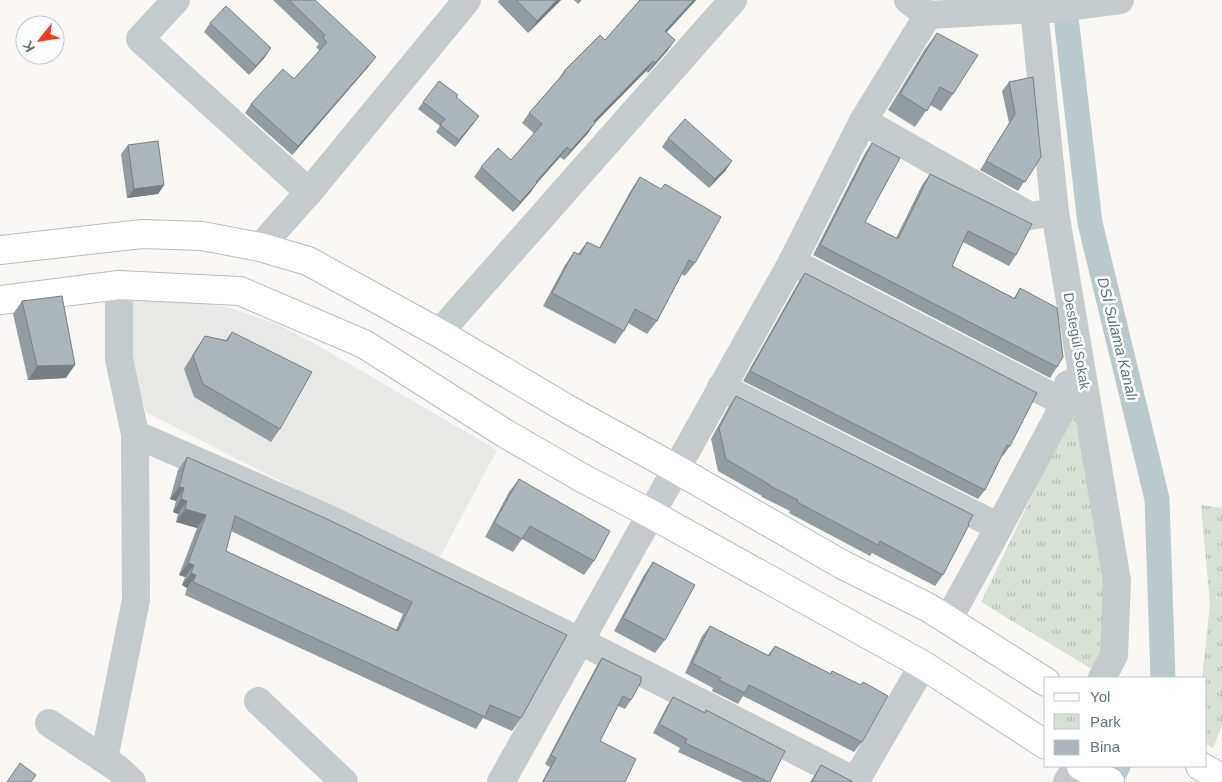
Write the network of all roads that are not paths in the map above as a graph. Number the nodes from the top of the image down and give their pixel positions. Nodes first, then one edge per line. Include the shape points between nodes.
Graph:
1 (176, 0) edge
2 (467, 0) edge
3 (732, 0) edge
4 (1115, 1) edge
5 (1039, 6) edge
6 (918, 8) edge
7 (863, 121) junction
8 (309, 192) junction
9 (1055, 212) junction
10 (260, 247) junction
11 (0, 250) edge
12 (792, 262) junction
13 (119, 284) junction
14 (0, 300) edge
15 (439, 333) junction
16 (1076, 333) junction
17 (721, 387) junction
18 (1065, 403) junction
19 (135, 434) junction
20 (676, 468) junction
21 (651, 514) junction
22 (999, 527) junction
23 (948, 620) junction
24 (580, 641) junction
25 (922, 665) junction
26 (1103, 677) edge
27 (1044, 681) edge
28 (258, 701) dead end
29 (48, 723) dead end
30 (1044, 744) edge
31 (104, 759) junction
32 (1202, 767) edge
33 (1077, 771) edge
34 (1222, 778) edge
35 (505, 781) edge
36 (132, 782) edge
37 (344, 782) edge
38 (855, 782) edge
39 (1110, 782) edge

1 - 8 street via 140,39
2 - 8 street
3 - 15 street
4 - 5 street
5 - 6 street
5 - 9 street, Destegül Sokak
6 - 7 street
7 - 9 street via 1030,216
7 - 12 street
8 - 10 street
9 - 16 street, Destegül Sokak
10 - 11 main road via 202,236 142,234
10 - 15 main road via 308,261
12 - 17 street
12 - 18 street
13 - 14 main road
13 - 19 street via 119,359
13 - 21 main road via 240,291 364,344 506,434
15 - 20 main road via 569,410
16 - 18 street
16 - 26 street, Destegül Sokak via 1117,581 1114,655
17 - 20 street
17 - 22 street
18 - 22 street
19 - 24 street via 325,518
19 - 31 street via 136,600
20 - 21 street
20 - 23 main road via 843,565
21 - 24 street
21 - 25 main road
22 - 23 street
23 - 27 main road
24 - 35 street
24 - 38 street
25 - 30 main road
25 - 38 street
28 - 37 street
29 - 31 street
31 - 36 street
32 - 34 main road
33 - 39 main road

